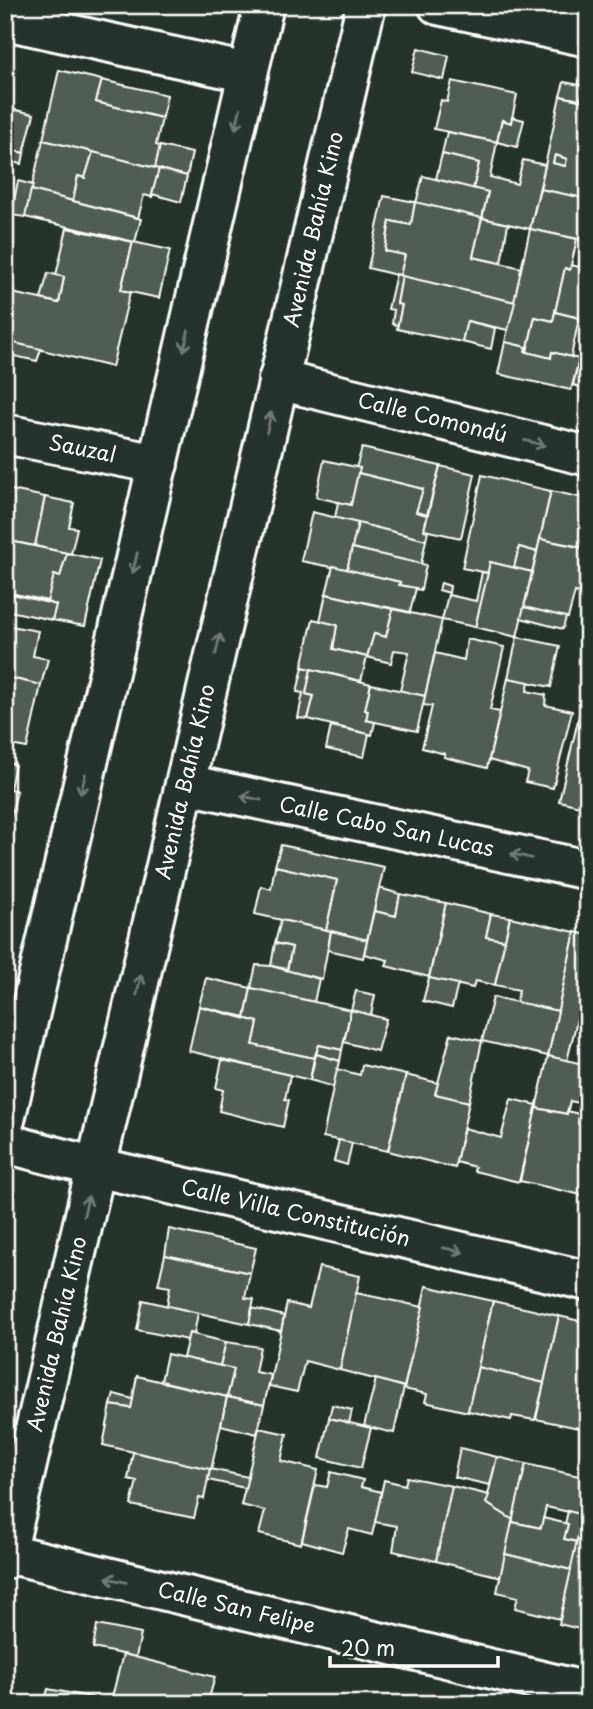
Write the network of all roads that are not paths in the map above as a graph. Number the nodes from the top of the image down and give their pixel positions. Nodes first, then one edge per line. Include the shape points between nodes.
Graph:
1 (264, 5) edge
2 (366, 5) edge
3 (438, 5) edge
4 (5, 20) edge
5 (588, 37) edge
6 (248, 73) junction
7 (278, 380) junction
8 (5, 434) edge
9 (588, 456) edge
10 (158, 464) junction
11 (186, 785) junction
12 (588, 870) edge
13 (5, 1120) edge
14 (5, 1143) edge
15 (96, 1167) junction
16 (588, 1282) edge
17 (6, 1556) edge
18 (588, 1692) edge

1 - 6 street
2 - 7 street, Avenida Bahía Kino
3 - 5 street
4 - 6 street
6 -> 10 street
7 -> 9 street, Calle Comondú
11 -> 7 street, Avenida Bahía Kino
8 - 10 street, Sauzal
10 -> 13 street
12 -> 11 street, Calle Cabo San Lucas
15 -> 11 street, Avenida Bahía Kino
14 - 15 street, Calle Villa Constitución
15 -> 16 street, Calle Villa Constitución
17 -> 15 street, Avenida Bahía Kino
18 -> 17 street, Calle San Felipe

